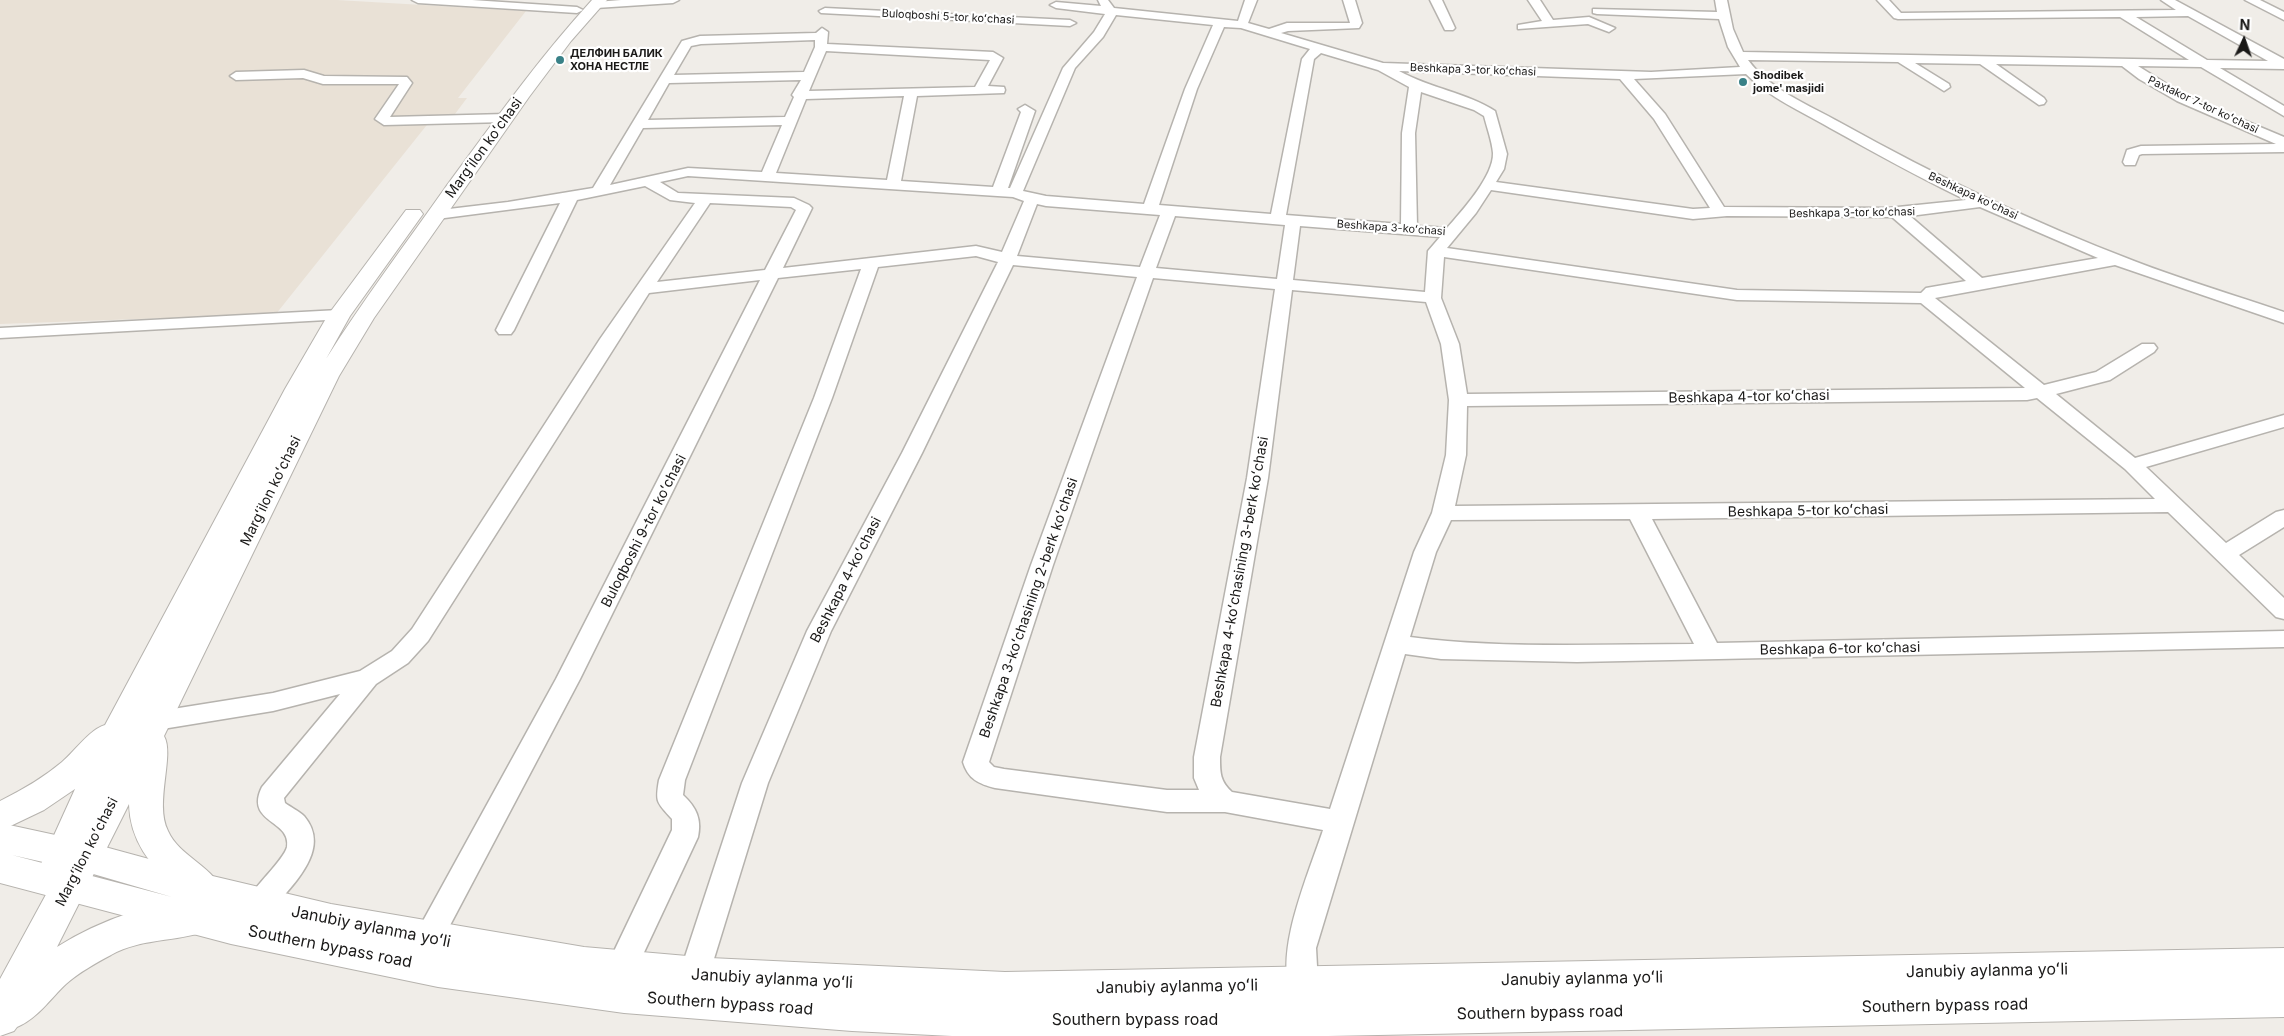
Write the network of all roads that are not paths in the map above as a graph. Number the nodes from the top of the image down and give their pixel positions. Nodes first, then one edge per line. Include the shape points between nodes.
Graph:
1 (418, 0) edge
2 (673, 0) edge
3 (1102, 0) edge
4 (1251, 0) edge
5 (1349, 0) edge
6 (1436, 0) edge
7 (1534, 0) edge
8 (1720, 0) edge
9 (1883, 0) edge
10 (2072, 0) edge
11 (2167, 0) edge
12 (2251, 0) edge
13 (437, 1) edge
14 (590, 4) edge
15 (1056, 5) dead end
16 (1986, 5) dead end
17 (826, 6) edge
18 (1598, 11) dead end
19 (1110, 12) junction
20 (2191, 13) junction
21 (2096, 14) junction
22 (2122, 14) junction
23 (2001, 15) junction
24 (1723, 16) junction
25 (2284, 17) edge
26 (1070, 23) dead end
27 (1220, 23) junction
28 (1242, 25) junction
29 (1550, 25) junction
30 (1449, 28) dead end
31 (1522, 28) dead end
32 (1609, 28) dead end
33 (1271, 32) junction
34 (821, 42) junction
35 (1319, 49) junction
36 (1741, 56) junction
37 (1902, 60) junction
38 (1984, 60) junction
39 (2126, 63) junction
40 (2207, 64) junction
41 (2284, 65) edge
42 (1382, 67) junction
43 (1749, 70) junction
44 (1624, 75) junction
45 (236, 76) dead end
46 (808, 76) junction
47 (666, 79) junction
48 (1416, 86) junction
49 (1944, 87) dead end
50 (999, 90) dead end
51 (979, 91) junction
52 (911, 92) junction
53 (799, 95) junction
54 (2039, 102) dead end
55 (1025, 109) dead end
56 (2284, 112) edge
57 (506, 118) junction
58 (483, 119) junction
59 (790, 120) junction
60 (639, 124) junction
61 (2284, 142) edge
62 (2284, 148) edge
63 (2130, 162) dead end
64 (768, 176) junction
65 (648, 181) junction
66 (893, 184) junction
67 (1487, 185) junction
68 (599, 190) junction
69 (999, 191) junction
70 (572, 196) junction
71 (1023, 196) junction
72 (704, 199) junction
73 (1984, 202) junction
74 (1159, 210) junction
75 (1720, 211) junction
76 (1896, 212) junction
77 (437, 214) junction
78 (1285, 220) junction
79 (1409, 230) junction
80 (1450, 233) junction
81 (1436, 251) junction
82 (1007, 260) junction
83 (2116, 260) junction
84 (872, 262) junction
85 (1148, 272) junction
86 (769, 274) junction
87 (1978, 283) junction
88 (1283, 285) junction
89 (645, 288) junction
90 (1434, 298) junction
91 (1925, 298) junction
92 (339, 315) junction
93 (2284, 318) edge
94 (505, 330) dead end
95 (0, 332) edge
96 (2148, 348) dead end
97 (2041, 391) junction
98 (1458, 400) junction
99 (2284, 421) edge
100 (2132, 465) junction
101 (2172, 504) junction
102 (1638, 512) junction
103 (1443, 513) junction
104 (2284, 517) edge
105 (2226, 553) junction
106 (2284, 611) edge
107 (2284, 639) edge
108 (1397, 644) junction
109 (1710, 652) junction
110 (367, 678) junction
111 (156, 721) junction
112 (122, 722) junction
113 (1225, 801) junction
114 (0, 817) edge
115 (1338, 822) junction
116 (0, 838) edge
117 (0, 868) edge
118 (68, 868) junction
119 (260, 903) junction
120 (199, 904) junction
121 (428, 939) junction
122 (2284, 966) edge
123 (621, 968) junction
124 (694, 975) junction
125 (0, 979) edge
126 (1303, 985) junction
127 (2284, 999) edge
128 (0, 1018) edge
129 (0, 1022) edge

1 - 13 street
2 - 14 street
3 - 19 street
4 - 28 street
5 - 33 street via 1355,26 1287,27
6 - 30 street
7 - 29 street
8 - 24 street, Beshkapa ko'chasi
9 - 23 street via 1898,16
10 - 21 street
11 - 20 street
12 - 25 street
13 - 14 street
14 - 57 main road, Margʻilon koʻchasi
14 - 58 main road, Margʻilon koʻchasi via 541,49
15 - 19 street, Beshkapa 3-koʻchasi
16 - 23 street
17 - 26 street, Buloqboshi 5-tor koʻchasi
17 - 34 street
18 - 24 street
19 - 27 street, Beshkapa 3-koʻchasi
19 - 71 street, Beshkapa 4-koʻchasi via 1102,31 1069,68
20 - 22 street
20 - 41 street
21 - 22 street
21 - 23 street
22 - 40 street
24 - 36 street, Beshkapa ko'chasi via 1731,42
27 - 28 street, Beshkapa 3-koʻchasi
27 - 74 street, Beshkapa 3-koʻchasining 2-berk koʻchasi via 1191,89
28 - 33 street, Beshkapa 3-koʻchasi
29 - 31 street
29 - 32 street via 1593,20
33 - 35 street, Beshkapa 3-koʻchasi
34 - 46 street
34 - 47 street via 692,42 686,44
34 - 51 street via 993,56 997,58 996,62
35 - 42 street, Beshkapa 3-koʻchasi
35 - 78 street via 1308,60
36 - 37 street, Paxtakor 7-tor koʻchasi
36 - 43 street, Beshkapa ko'chasi
37 - 38 street, Paxtakor 7-tor koʻchasi
37 - 49 street
38 - 39 street, Paxtakor 7-tor koʻchasi
38 - 54 street
39 - 40 street, Paxtakor 7-tor koʻchasi
39 - 61 street, Paxtakor 7-tor koʻchasi via 2167,91
40 - 41 street, Paxtakor 7-tor koʻchasi
40 - 56 street
42 - 44 street, Beshkapa 3-tor koʻchasi
42 - 48 street, Beshkapa 3-koʻchasi
43 - 44 street, Beshkapa 3-tor koʻchasi
43 - 73 street, Beshkapa ko'chasi via 1763,83 1849,133
44 - 75 street via 1660,117
45 - 58 street via 304,74 323,80 402,80 406,83 386,112 384,121
46 - 47 street
46 - 53 street
47 - 60 street
48 - 67 street, Beshkapa 3-koʻchasi via 1479,107 1490,114 1500,154 1497,169
48 - 79 street via 1410,114
50 - 51 street
51 - 52 street
52 - 53 street
52 - 66 street
53 - 59 street
55 - 69 street via 1028,112
57 - 58 street
57 - 77 main road, Margʻilon koʻchasi
58 - 92 main road, Margʻilon koʻchasi
59 - 60 street
59 - 64 street
60 - 68 street
62 - 63 street, Paxtakor 7-tor koʻchasi via 2141,150 2132,153
64 - 65 street, Beshkapa 3-koʻchasi via 688,172
64 - 66 street, Beshkapa 3-koʻchasi
65 - 68 street, Beshkapa 3-koʻchasi
65 - 72 street via 676,197
66 - 69 street, Beshkapa 3-koʻchasi
67 - 75 street, Beshkapa 3-tor koʻchasi via 1677,213
67 - 80 street, Beshkapa 3-koʻchasi via 1471,210
68 - 70 street, Beshkapa 3-koʻchasi
69 - 71 street, Beshkapa 3-koʻchasi
70 - 77 street, Beshkapa 3-koʻchasi
70 - 94 street
71 - 74 street, Beshkapa 3-koʻchasi
71 - 82 street, Beshkapa 4-koʻchasi
72 - 86 street, Buloqboshi 9-tor koʻchasi via 802,205 802,215
72 - 89 street
73 - 76 street, Beshkapa 3-tor koʻchasi via 1932,211
73 - 83 street, Beshkapa ko'chasi
74 - 78 street, Beshkapa 3-koʻchasi
74 - 85 street, Beshkapa 3-koʻchasining 2-berk koʻchasi
75 - 76 street, Beshkapa 3-tor koʻchasi via 1788,214
76 - 87 street
77 - 111 main road, Margʻilon koʻchasi via 363,318 327,376
78 - 79 street, Beshkapa 3-koʻchasi
78 - 88 street, Beshkapa 4-koʻchasining 3-berk koʻchasi
79 - 80 street, Beshkapa 3-koʻchasi
80 - 81 street
81 - 90 street
81 - 91 street via 1737,295
82 - 84 street via 993,254 966,251
82 - 85 street
82 - 124 street, Beshkapa 4-koʻchasi via 912,453 818,631 755,783
83 - 87 street
83 - 93 street, Beshkapa ko'chasi
84 - 86 street
84 - 123 street via 824,398 672,780 669,799 684,812 688,824 684,837
85 - 88 street
85 - 113 street, Beshkapa 3-koʻchasining 2-berk koʻchasi via 1042,566 977,767 983,774 1004,779 1167,801
86 - 89 street
86 - 121 street, Buloqboshi 9-tor koʻchasi via 590,636
87 - 91 street via 1932,292
88 - 90 street
88 - 113 street, Beshkapa 4-koʻchasining 3-berk koʻchasi via 1273,383 1247,548 1207,757 1206,780
89 - 110 street via 420,635 400,657
90 - 98 street via 1450,344
91 - 97 street
92 - 95 street
92 - 112 main road, Margʻilon koʻchasi via 297,388
96 - 97 street, Beshkapa 4-tor koʻchasi via 2103,376
97 - 98 street, Beshkapa 4-tor koʻchasi via 2027,394
97 - 100 street
98 - 103 street via 1456,455
99 - 100 street
100 - 101 street
101 - 102 street, Beshkapa 5-tor koʻchasi
101 - 105 street
102 - 103 street, Beshkapa 5-tor koʻchasi
102 - 109 street
103 - 108 street via 1425,552
104 - 105 street
105 - 106 street
107 - 109 street, Beshkapa 6-tor koʻchasi
108 - 109 street, Beshkapa 6-tor koʻchasi via 1440,650
108 - 115 street
110 - 111 street via 273,702
110 - 119 street via 270,795 275,811 294,824 301,837 300,853
111 - 112 street
111 - 118 main road, Margʻilon koʻchasi
111 - 120 main road via 146,778 146,811 153,840 177,866
112 - 114 main road via 68,778 38,799
112 - 118 main road, Margʻilon koʻchasi
113 - 115 street
115 - 126 street via 1301,948
116 - 118 main road, Southern bypass road
117 - 118 main road, Southern bypass road
118 - 120 main road, Southern bypass road
118 - 125 main road, Margʻilon koʻchasi
118 - 128 main road, Margʻilon koʻchasi
119 - 120 main road, Janubiy aylanma yoʻli
119 - 121 main road, Janubiy aylanma yoʻli via 331,921
120 - 127 main road, Southern bypass road via 331,949 471,975 594,993 902,1016 1081,1022
120 - 129 main road via 98,942 54,970
121 - 123 main road, Janubiy aylanma yoʻli
122 - 126 main road, Janubiy aylanma yoʻli
123 - 124 main road, Janubiy aylanma yoʻli
124 - 126 main road, Janubiy aylanma yoʻli via 1005,990

